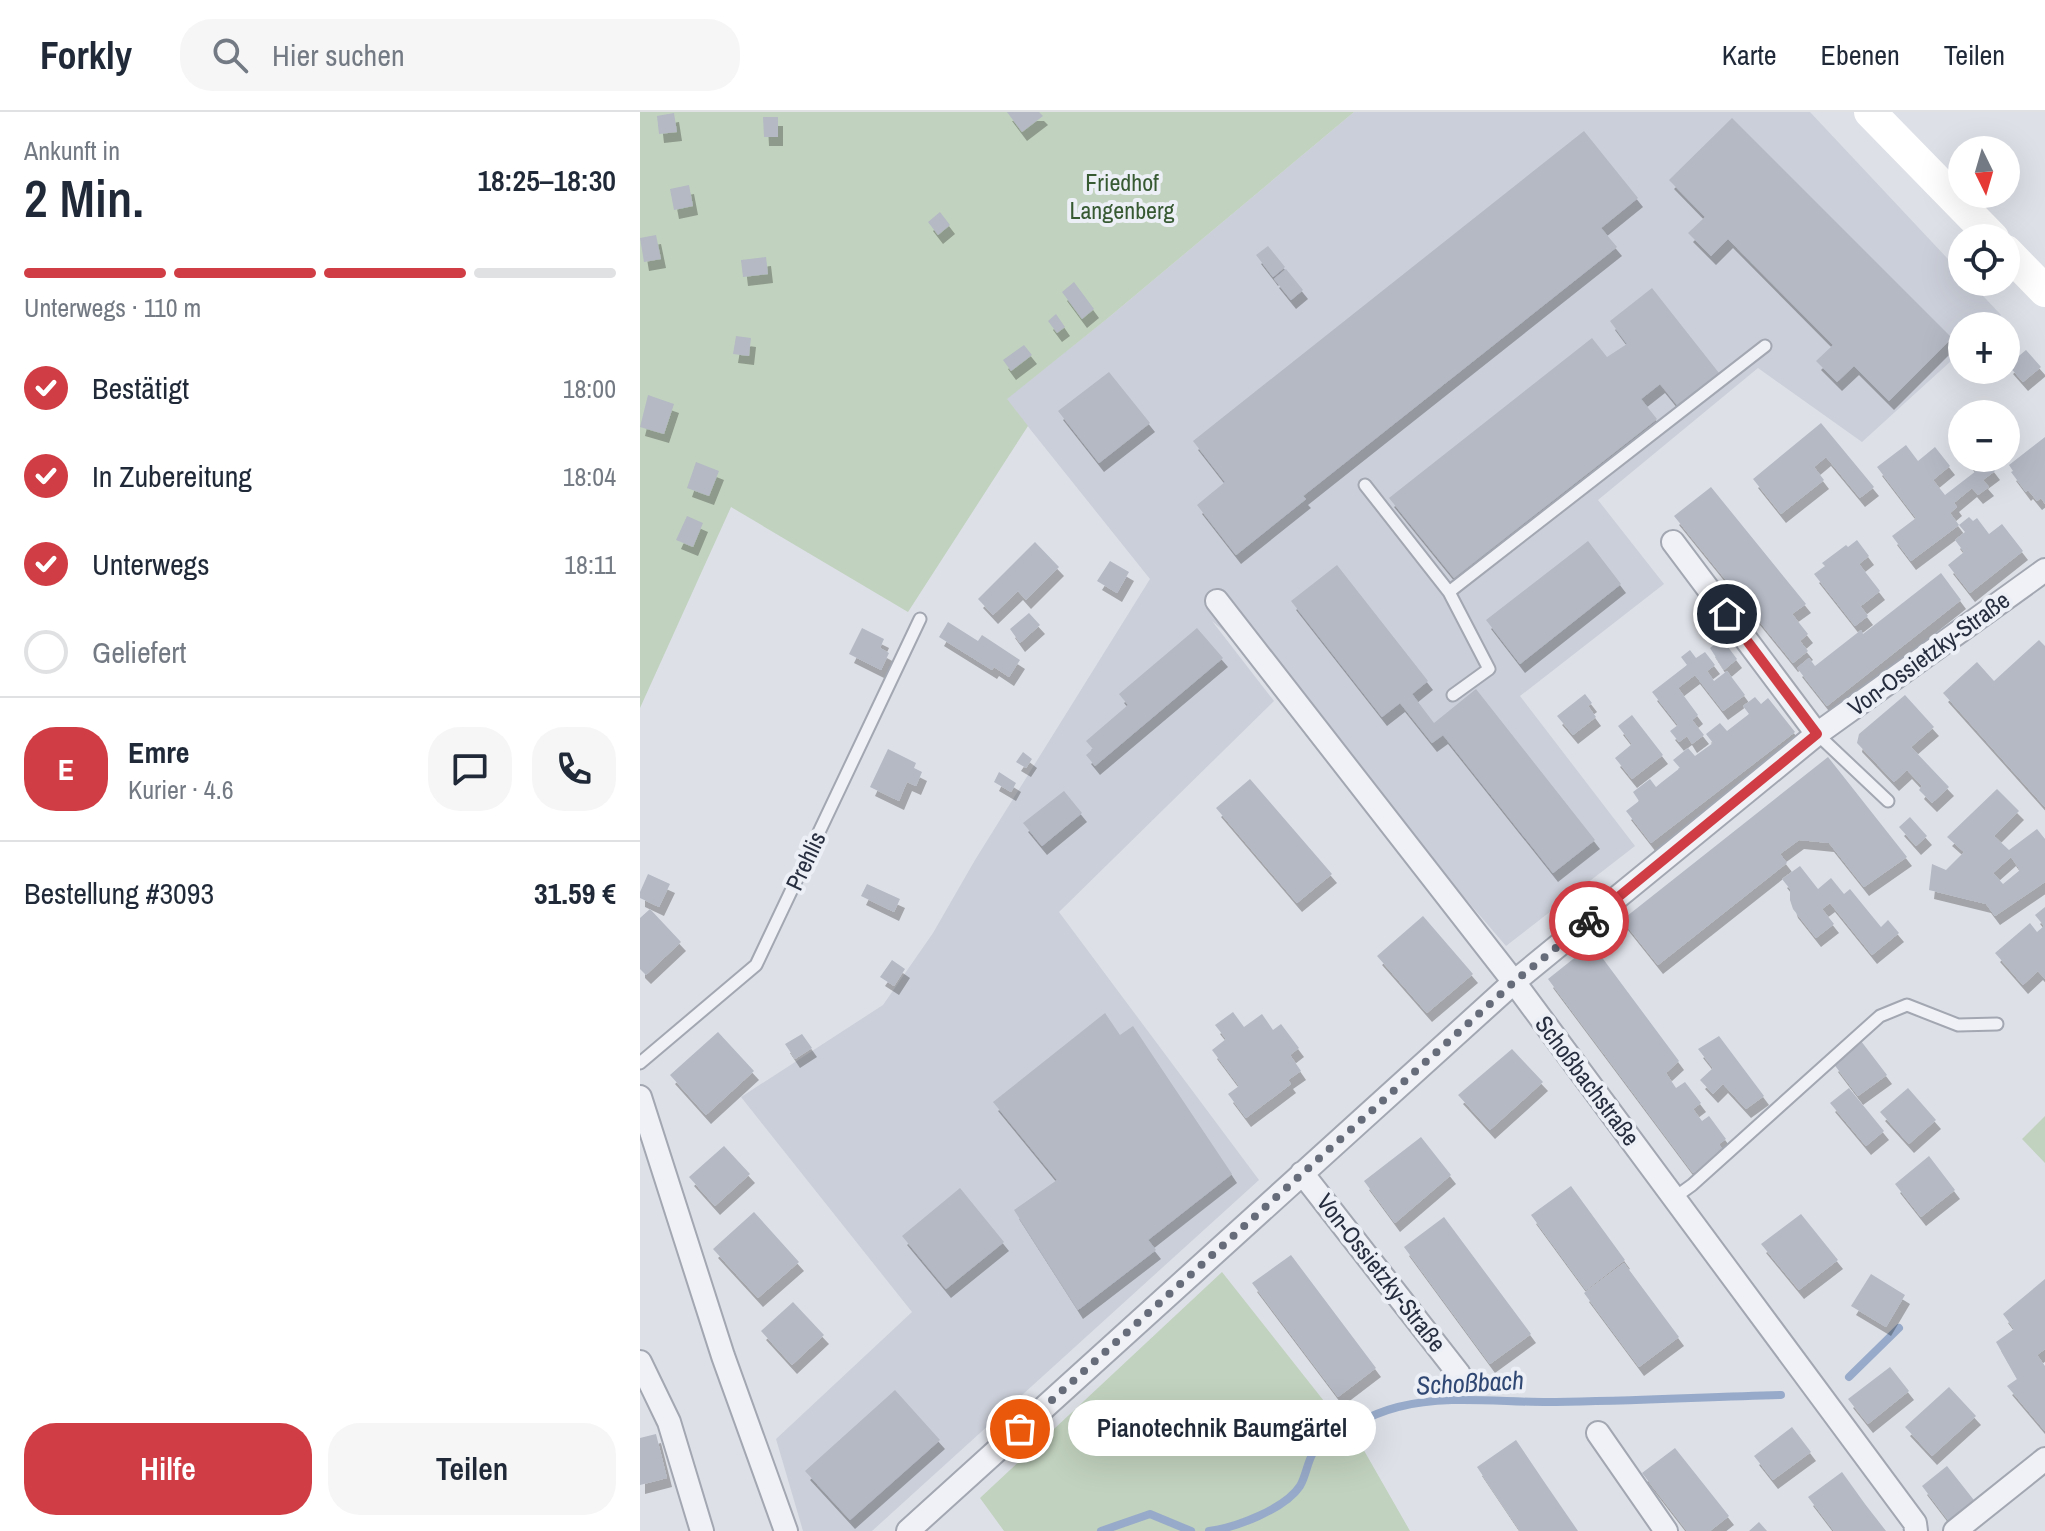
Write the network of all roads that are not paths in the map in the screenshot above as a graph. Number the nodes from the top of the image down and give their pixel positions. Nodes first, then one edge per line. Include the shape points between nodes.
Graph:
1 (1870, 112) edge
2 (1979, 224) edge
3 (2020, 265) edge
4 (2045, 291) edge
5 (1765, 346) dead end
6 (1365, 485) dead end
7 (1673, 542) dead end
8 (2045, 570) edge
9 (1449, 592) junction
10 (1217, 601) dead end
11 (920, 619) dead end
12 (1453, 695) dead end
13 (1817, 734) junction
14 (1888, 801) dead end
15 (1514, 982) junction
16 (1997, 1024) dead end
17 (640, 1063) edge
18 (640, 1097) edge
19 (1302, 1173) junction
20 (1674, 1198) junction
21 (640, 1362) edge
22 (1459, 1374) dead end
23 (1598, 1433) dead end
24 (2045, 1459) edge
25 (702, 1531) edge
26 (786, 1531) edge
27 (908, 1531) edge
28 (1666, 1531) edge
29 (1916, 1531) edge
30 (1955, 1531) edge

1 - 2 main road
3 - 4 main road
5 - 9 lane
6 - 9 lane
7 - 13 street
8 - 13 street, Von-Ossietzky-Straße
9 - 12 lane via 1489,669
10 - 15 street, Schoßbachstraße
11 - 17 lane, Prehlis via 756,965
13 - 14 lane
13 - 15 street, Von-Ossietzky-Straße
15 - 19 street, Von-Ossietzky-Straße
15 - 20 street, Schoßbachstraße
16 - 20 lane via 1958,1025 1907,1005 1880,1016
18 - 26 street
19 - 22 street, Von-Ossietzky-Straße
19 - 27 street, Von-Ossietzky-Straße
20 - 29 street, Schoßbachstraße
21 - 25 street via 669,1422
23 - 28 street
24 - 30 street

